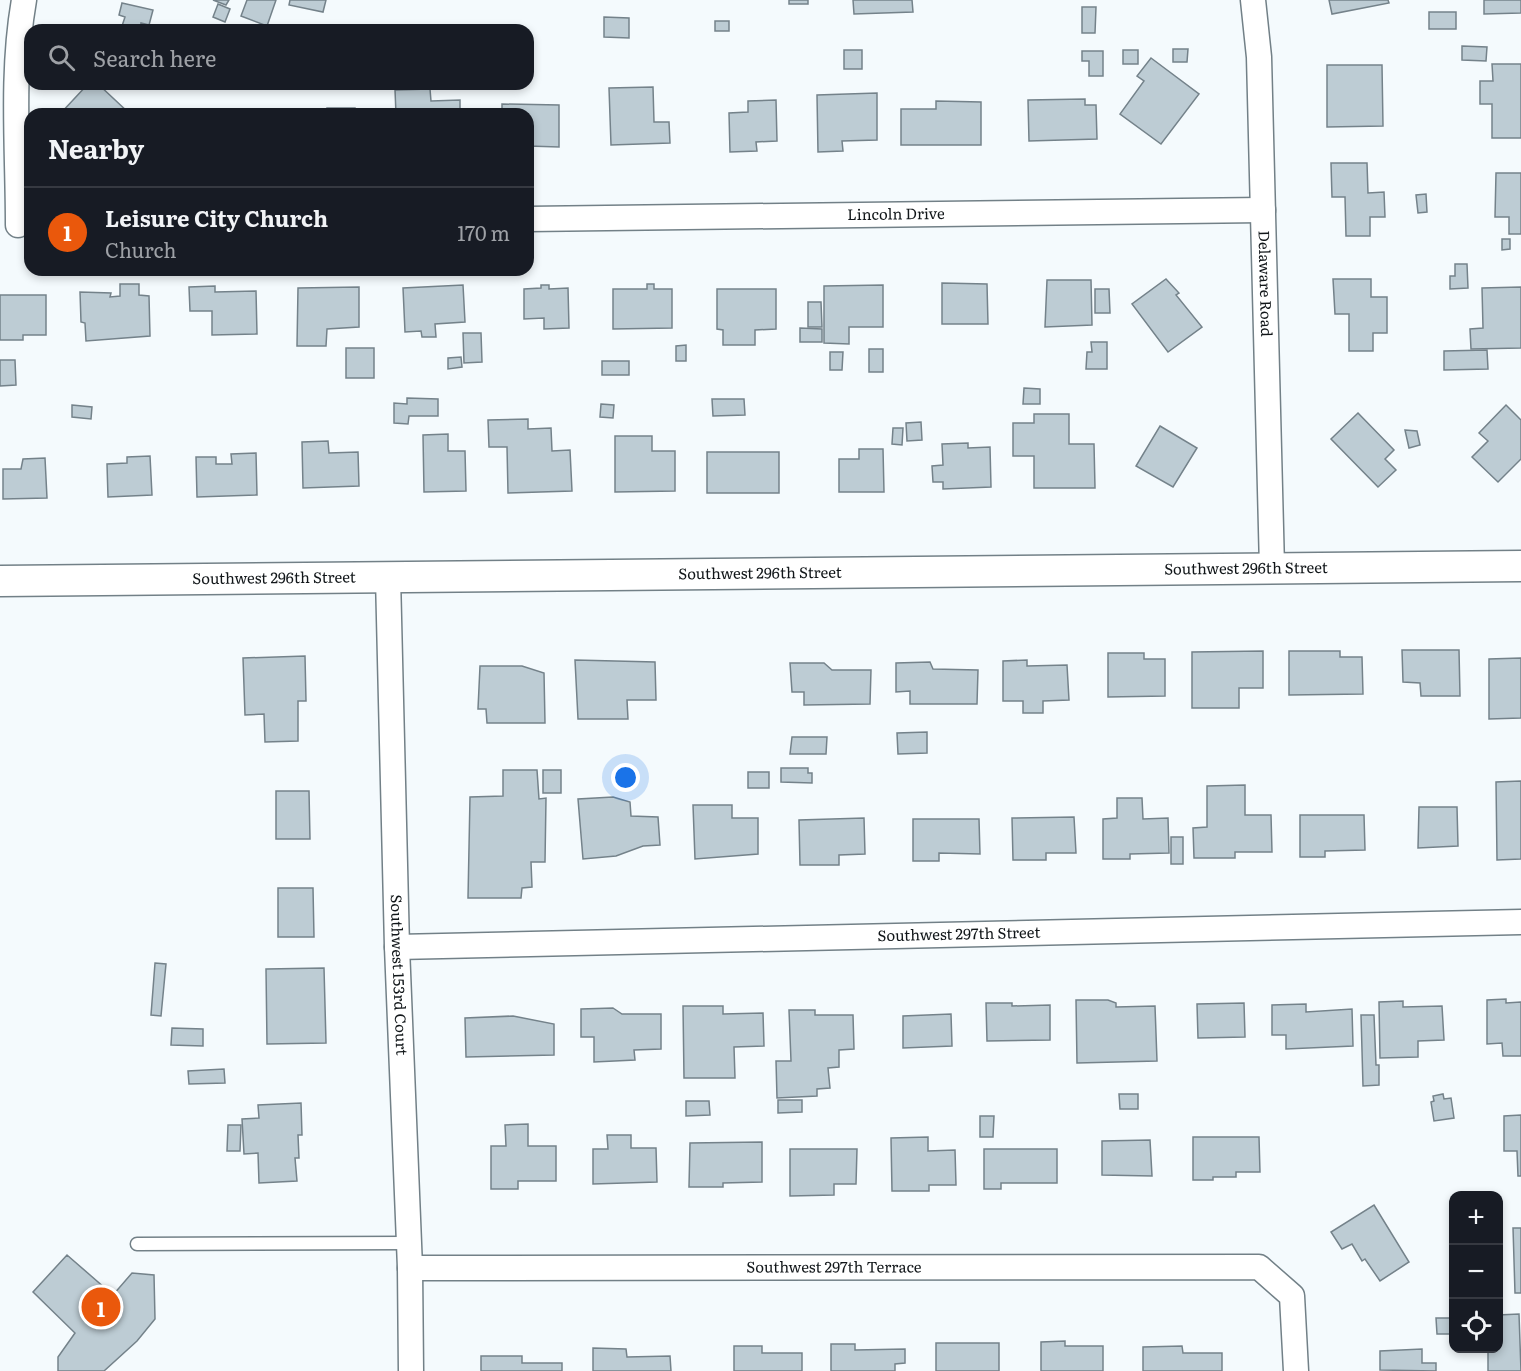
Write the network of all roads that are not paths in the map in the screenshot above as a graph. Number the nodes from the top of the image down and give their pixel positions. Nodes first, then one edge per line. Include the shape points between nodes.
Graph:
1 (24, 0) edge
2 (1253, 0) edge
3 (1263, 210) junction
4 (534, 219) edge
5 (16, 225) edge
6 (1521, 566) edge
7 (1272, 568) junction
8 (388, 577) junction
9 (0, 581) edge
10 (1521, 922) edge
11 (397, 947) junction
12 (409, 1243) junction
13 (137, 1244) dead end
14 (410, 1268) junction
15 (411, 1371) edge
16 (1296, 1371) edge

1 - 5 street via 17,64
2 - 3 street, Delaware Road via 1258,38
3 - 4 street, Lincoln Drive
3 - 7 street, Delaware Road
6 - 7 street, Southwest 296th Street
7 - 8 street, Southwest 296th Street
8 - 9 street, Southwest 296th Street
8 - 11 street, Southwest 153rd Court
10 - 11 street, Southwest 297th Street
11 - 12 street, Southwest 153rd Court
12 - 13 lane
12 - 14 street, Southwest 153rd Court
14 - 15 street, Southwest 153rd Court
14 - 16 street, Southwest 297th Terrace via 1259,1268 1292,1296

